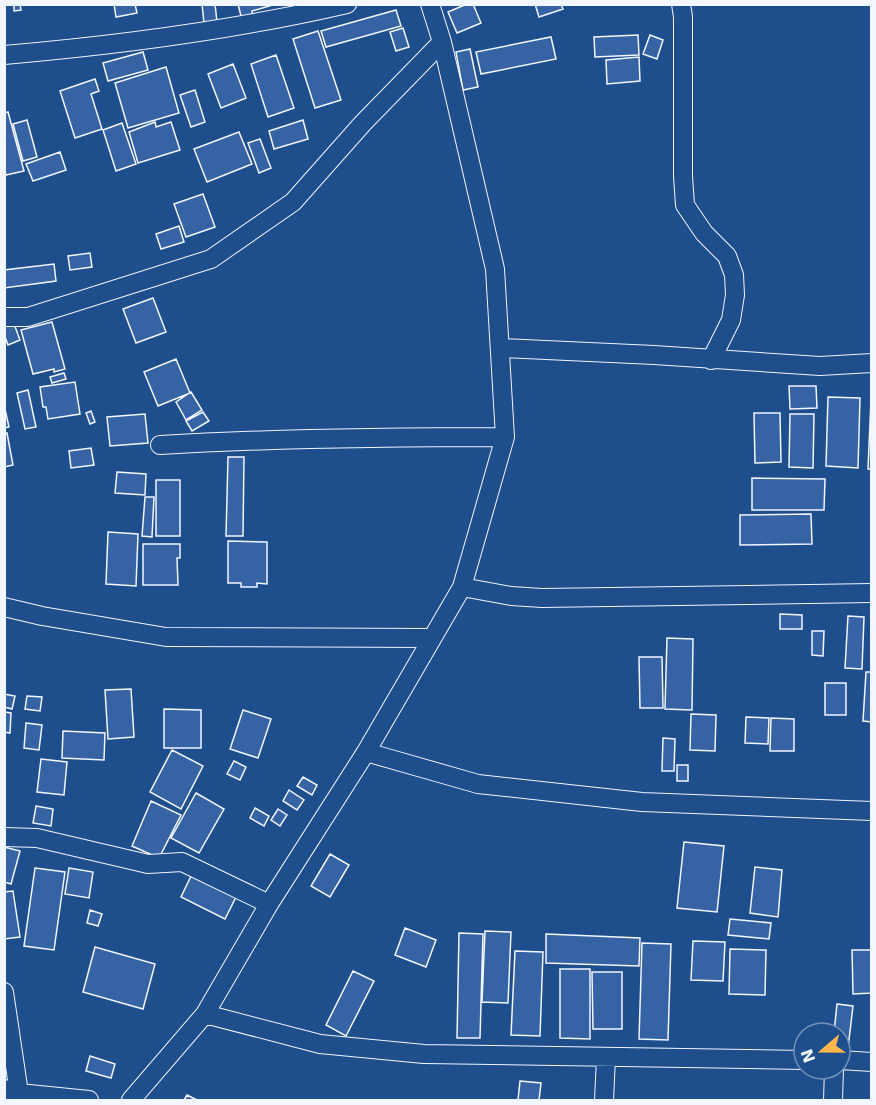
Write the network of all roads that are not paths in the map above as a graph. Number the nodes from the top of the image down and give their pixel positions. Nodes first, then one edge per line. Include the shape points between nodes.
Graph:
1 (347, 4) edge
2 (430, 4) edge
3 (681, 4) edge
4 (442, 42) junction
5 (4, 56) edge
6 (4, 317) edge
7 (500, 348) junction
8 (711, 360) junction
9 (872, 363) edge
10 (505, 437) junction
11 (160, 445) dead end
12 (462, 587) junction
13 (872, 593) edge
14 (4, 607) edge
15 (432, 638) junction
16 (366, 752) junction
17 (872, 811) edge
18 (4, 837) edge
19 (269, 904) junction
20 (4, 992) edge
21 (205, 1014) junction
22 (606, 1058) junction
23 (792, 1060) edge
24 (852, 1061) edge
25 (872, 1062) edge
26 (834, 1081) edge
27 (12, 1091) edge
28 (89, 1101) edge
29 (131, 1101) edge
30 (604, 1101) edge
31 (833, 1101) edge

1 - 5 street via 302,15 100,46
2 - 4 street
3 - 8 street via 685,206 727,256 734,275 731,320
4 - 6 street via 293,202 211,259 28,317
4 - 7 street via 495,269
7 - 8 street
7 - 10 street
8 - 9 street via 820,366
10 - 11 street
10 - 12 street
12 - 13 street via 542,598
12 - 15 street
14 - 15 street via 166,637
15 - 16 street
16 - 17 street via 478,784 642,802
16 - 19 street
18 - 19 street via 37,838 148,864 182,862
19 - 21 street
20 - 27 street
21 - 22 street via 320,1044 424,1054
21 - 29 street
22 - 23 street
22 - 30 street
24 - 25 street
26 - 31 street
27 - 28 street

